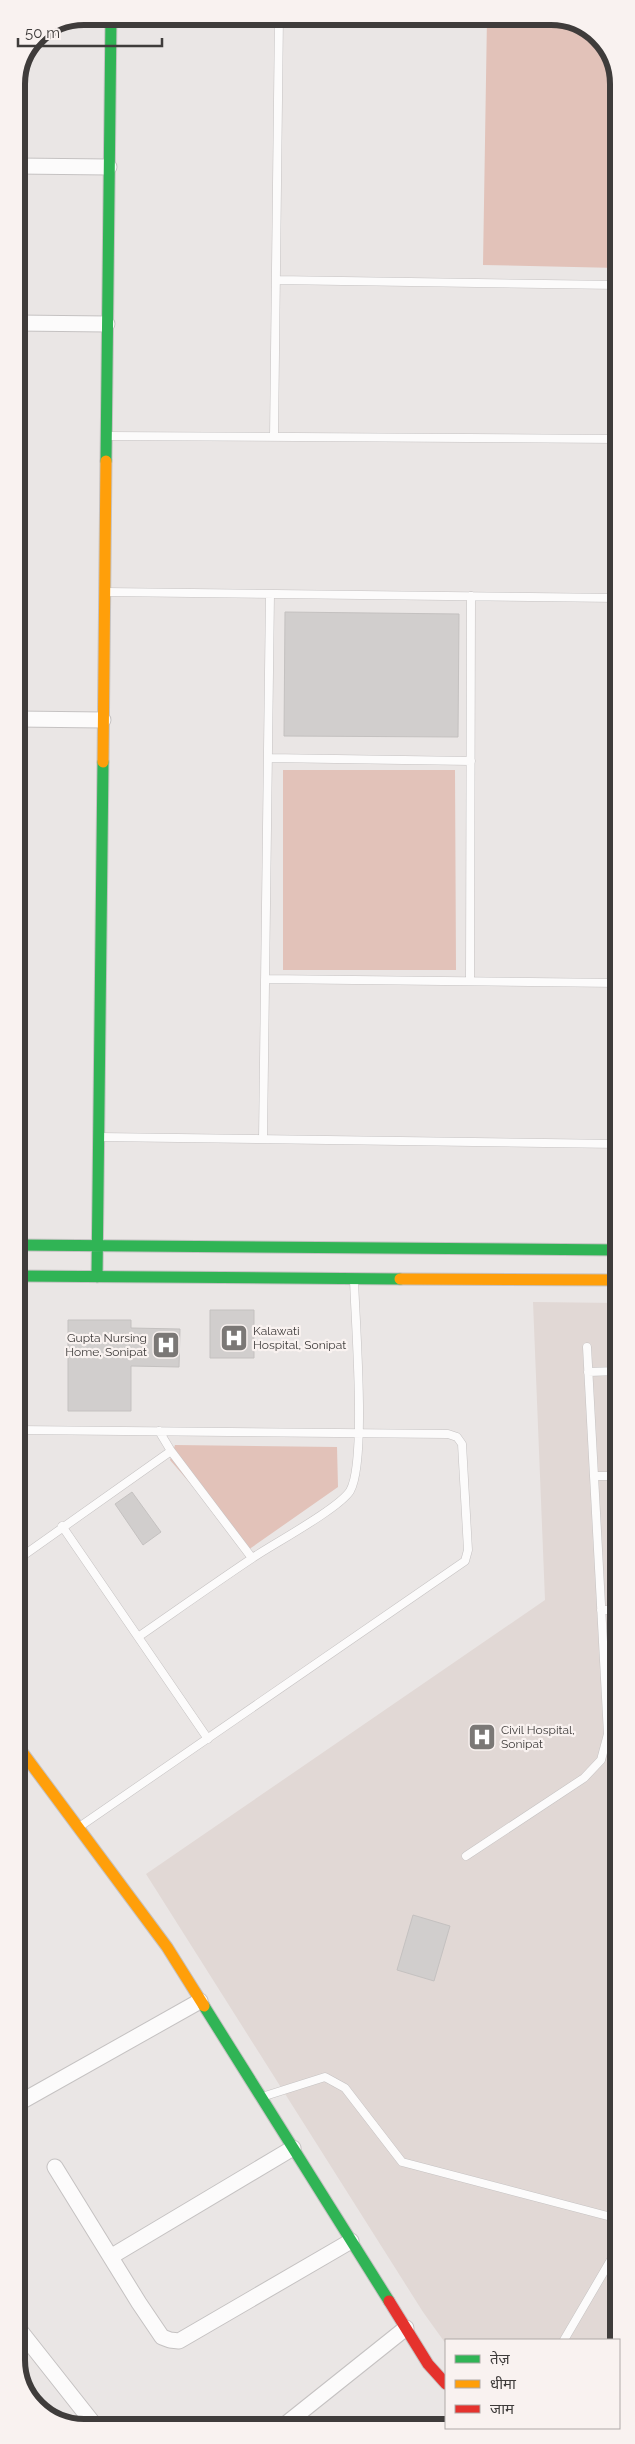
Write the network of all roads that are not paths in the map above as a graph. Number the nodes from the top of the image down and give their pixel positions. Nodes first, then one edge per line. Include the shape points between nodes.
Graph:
1 (111, 25) edge
2 (279, 25) edge
3 (25, 166) edge
4 (109, 167) junction
5 (276, 280) junction
6 (610, 284) edge
7 (25, 323) edge
8 (108, 324) junction
9 (106, 436) junction
10 (274, 437) junction
11 (610, 439) edge
12 (104, 592) junction
13 (270, 594) junction
14 (471, 596) junction
15 (610, 598) edge
16 (25, 719) edge
17 (103, 720) junction
18 (268, 758) junction
19 (471, 761) junction
20 (265, 979) junction
21 (470, 981) junction
22 (610, 983) edge
23 (98, 1137) junction
24 (263, 1140) junction
25 (610, 1144) edge
26 (25, 1245) edge
27 (98, 1245) junction
28 (610, 1250) edge
29 (25, 1276) edge
30 (97, 1277) junction
31 (354, 1278) junction
32 (610, 1280) edge
33 (587, 1347) dead end
34 (610, 1371) edge
35 (588, 1372) junction
36 (25, 1430) edge
37 (159, 1431) junction
38 (359, 1434) junction
39 (171, 1451) junction
40 (594, 1476) junction
41 (610, 1476) edge
42 (62, 1526) junction
43 (25, 1554) edge
44 (252, 1558) junction
45 (601, 1610) junction
46 (610, 1610) edge
47 (138, 1637) junction
48 (208, 1739) junction
49 (25, 1756) edge
50 (78, 1828) junction
51 (466, 1856) dead end
52 (200, 2001) junction
53 (260, 2097) junction
54 (25, 2100) edge
55 (293, 2148) junction
56 (55, 2167) dead end
57 (610, 2217) edge
58 (351, 2241) junction
59 (112, 2256) junction
60 (610, 2261) edge
61 (406, 2328) junction
62 (25, 2337) edge
63 (565, 2339) edge
64 (445, 2383) edge
65 (89, 2419) edge
66 (302, 2419) edge

1 - 4 main road
2 - 5 lane
3 - 4 street
4 - 8 main road
5 - 6 lane
5 - 10 lane
7 - 8 street
8 - 9 main road
9 - 10 lane
9 - 12 main road
10 - 11 lane
12 - 13 lane
12 - 17 main road
13 - 14 lane
13 - 18 lane
14 - 15 lane
14 - 19 lane
16 - 17 street
17 - 23 main road
18 - 19 lane
18 - 20 lane
19 - 21 lane
20 - 21 lane
20 - 24 lane
21 - 22 lane
23 - 24 lane
23 - 27 main road
24 - 25 lane
26 - 27 main road
27 - 28 main road
27 - 30 main road
29 - 30 main road
30 - 31 main road
31 - 32 main road
31 - 38 lane
33 - 35 lane
34 - 35 lane
35 - 40 lane
36 - 37 lane
37 - 38 lane
37 - 39 lane
38 - 44 lane via 356,1474 350,1490 337,1504
38 - 48 lane via 448,1434 457,1437 462,1444 468,1550 465,1561
39 - 42 lane
39 - 44 lane
40 - 41 lane
40 - 45 lane
42 - 43 lane
42 - 47 lane
44 - 47 lane
45 - 46 lane
45 - 51 lane via 608,1734 601,1760 584,1778
47 - 48 lane
48 - 50 lane
49 - 50 main road
50 - 52 main road via 167,1948
52 - 53 main road
52 - 54 street
53 - 55 main road
53 - 57 lane via 325,2077 345,2088 402,2162
55 - 58 main road
55 - 59 street
56 - 59 street
58 - 59 street via 179,2341 162,2336
58 - 61 main road
60 - 63 lane
61 - 64 main road via 428,2364
61 - 66 street
62 - 65 street

